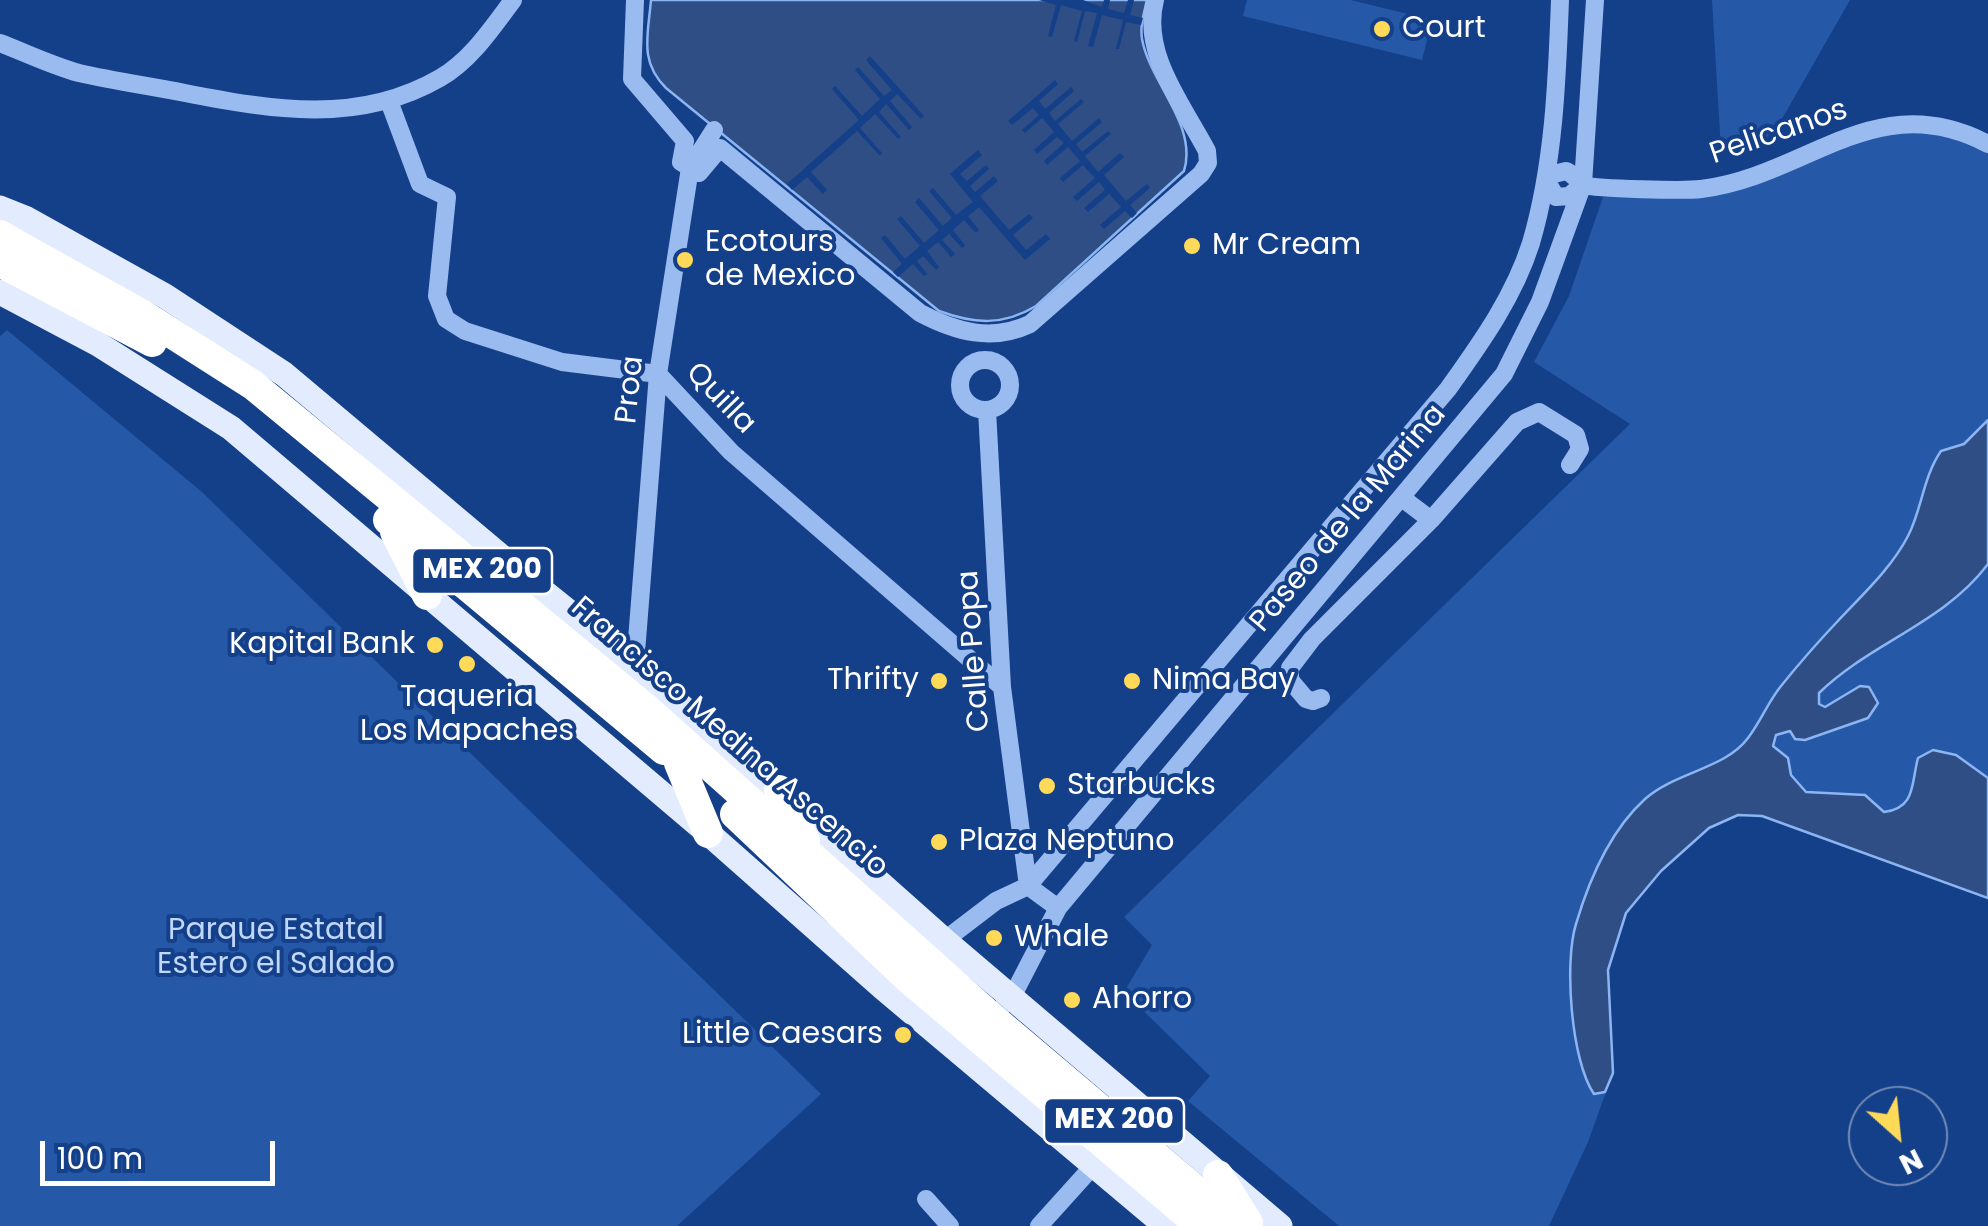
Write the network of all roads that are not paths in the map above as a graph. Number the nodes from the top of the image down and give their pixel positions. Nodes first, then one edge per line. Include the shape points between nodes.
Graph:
1 (514, 0) edge
2 (634, 0) edge
3 (1154, 0) edge
4 (1560, 0) edge
5 (1595, 0) edge
6 (0, 44) edge
7 (390, 101) junction
8 (714, 130) dead end
9 (1988, 144) edge
10 (690, 168) junction
11 (1546, 180) junction
12 (1583, 184) junction
13 (0, 208) edge
14 (0, 235) edge
15 (0, 262) edge
16 (0, 292) edge
17 (658, 374) junction
18 (986, 410) dead end
19 (1388, 459) junction
20 (1570, 465) dead end
21 (1417, 480) junction
22 (1365, 487) junction
23 (1398, 503) junction
24 (1431, 520) junction
25 (388, 521) junction
26 (466, 557) junction
27 (529, 580) junction
28 (427, 595) junction
29 (636, 664) junction
30 (1002, 687) junction
31 (1321, 698) dead end
32 (679, 763) junction
33 (779, 790) junction
34 (708, 833) junction
35 (813, 856) junction
36 (1028, 886) junction
37 (1058, 908) junction
38 (917, 968) junction
39 (984, 1025) junction
40 (1094, 1165) junction
41 (1218, 1176) junction
42 (926, 1200) dead end
43 (950, 1226) edge
44 (1039, 1226) edge
45 (1166, 1226) edge
46 (1201, 1226) edge
47 (1238, 1226) edge
48 (1250, 1226) edge
49 (1280, 1226) edge

1 - 7 street via 471,53 441,77
2 - 10 street via 632,79 685,142 681,162
3 - 10 street via 1154,50 1208,163 1144,226 1013,332 976,332 920,313 720,148 699,173
4 - 11 street, Paseo de la Marina
5 - 12 street, Paseo de la Marina
6 - 7 street via 77,72 252,106 300,111
7 - 17 street, Quilla via 420,184 447,197 437,296 446,318 562,362
8 - 10 street, Proa
9 - 12 street, Pelicanos via 1926,122 1884,125 1700,189
10 - 17 street, Proa
11 - 12 street, Pelicanos via 1556,196
11 - 19 street, Paseo de la Marina via 1530,246 1508,297 1448,389
12 - 21 street, Paseo de la Marina via 1540,302 1504,374
13 - 27 main road via 164,296 284,374
14 - 26 highway, Francisco Medina Ascencio / MEX 200 via 252,384
15 - 25 highway, Francisco Medina Ascencio / MEX 200 via 149,341 260,413
16 - 28 main road, Francisco Medina Ascencio via 231,428
17 - 29 street, Proa
17 - 30 street, Quilla via 731,452
18 - 30 street, Calle Popa
19 - 21 street
19 - 22 street, Paseo de la Marina
20 - 24 street via 1580,449 1576,434 1539,412 1517,422
21 - 23 street, Paseo de la Marina
22 - 23 street
22 - 36 street, Paseo de la Marina
23 - 24 street
23 - 37 street, Paseo de la Marina
24 - 31 street via 1290,668 1299,692
25 - 28 highway
25 - 32 highway, Francisco Medina Ascencio / MEX 200
26 - 27 highway
26 - 35 highway, Francisco Medina Ascencio / MEX 200
27 - 29 main road
28 - 34 main road, Francisco Medina Ascencio
29 - 33 main road
30 - 36 street, Calle Popa
32 - 34 highway
32 - 38 highway, Francisco Medina Ascencio / MEX 200
33 - 35 highway
33 - 38 main road
34 - 38 main road, Francisco Medina Ascencio
35 - 38 highway, Francisco Medina Ascencio / MEX 200
36 - 37 street
36 - 38 street, Paseo de la Marina via 996,900
37 - 39 street, Paseo de la Marina
38 - 39 highway, Francisco Medina Ascencio / MEX 200
38 - 39 main road, Francisco Medina Ascencio
39 - 40 main road, Francisco Medina Ascencio
39 - 41 main road
39 - 46 highway, Francisco Medina Ascencio / MEX 200
39 - 47 highway, Francisco Medina Ascencio / MEX 200
40 - 44 street
40 - 45 main road, Francisco Medina Ascencio
41 - 48 highway
41 - 49 main road
42 - 43 street

